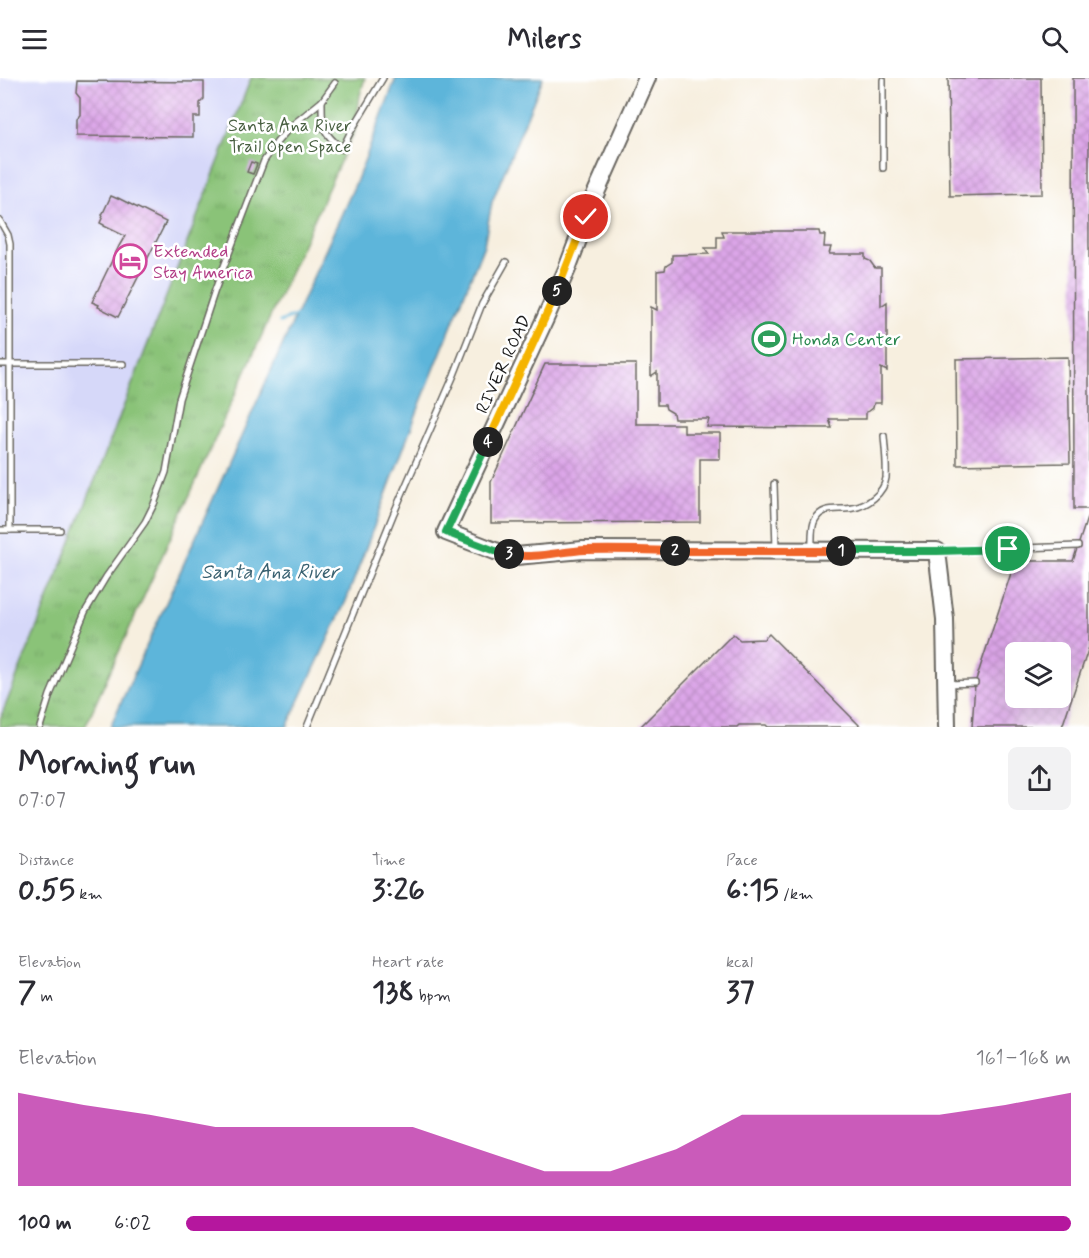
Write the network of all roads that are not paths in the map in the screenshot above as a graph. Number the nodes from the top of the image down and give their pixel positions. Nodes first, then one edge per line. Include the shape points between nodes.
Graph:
1 (382, 78) edge
2 (647, 78) edge
3 (883, 80) dead end
4 (335, 83) dead end
5 (322, 101) junction
6 (883, 168) dead end
7 (0, 221) edge
8 (506, 262) dead end
9 (0, 364) edge
10 (10, 364) junction
11 (123, 364) dead end
12 (884, 436) dead end
13 (774, 484) dead end
14 (0, 530) edge
15 (10, 530) junction
16 (60, 530) dead end
17 (1078, 546) dead end
18 (776, 551) junction
19 (811, 551) junction
20 (937, 551) junction
21 (947, 684) junction
22 (975, 684) dead end
23 (40, 727) edge
24 (307, 727) edge
25 (947, 727) edge

1 - 5 lane via 342,149 328,138 322,124
2 - 18 main road, RIVER ROAD via 545,319 446,532 516,556 583,550
3 - 6 lane
4 - 5 lane
5 - 23 lane via 291,126 264,161 179,399 166,472 154,504 85,612
7 - 10 lane via 10,244
8 - 24 lane via 482,304
9 - 10 lane
10 - 11 lane
10 - 15 lane
12 - 19 lane via 886,480 879,493 855,508 827,509 819,515 813,523
13 - 18 lane
14 - 15 lane
15 - 16 lane
17 - 20 lane
18 - 19 main road
19 - 20 main road
20 - 21 main road
21 - 22 lane
21 - 25 main road

